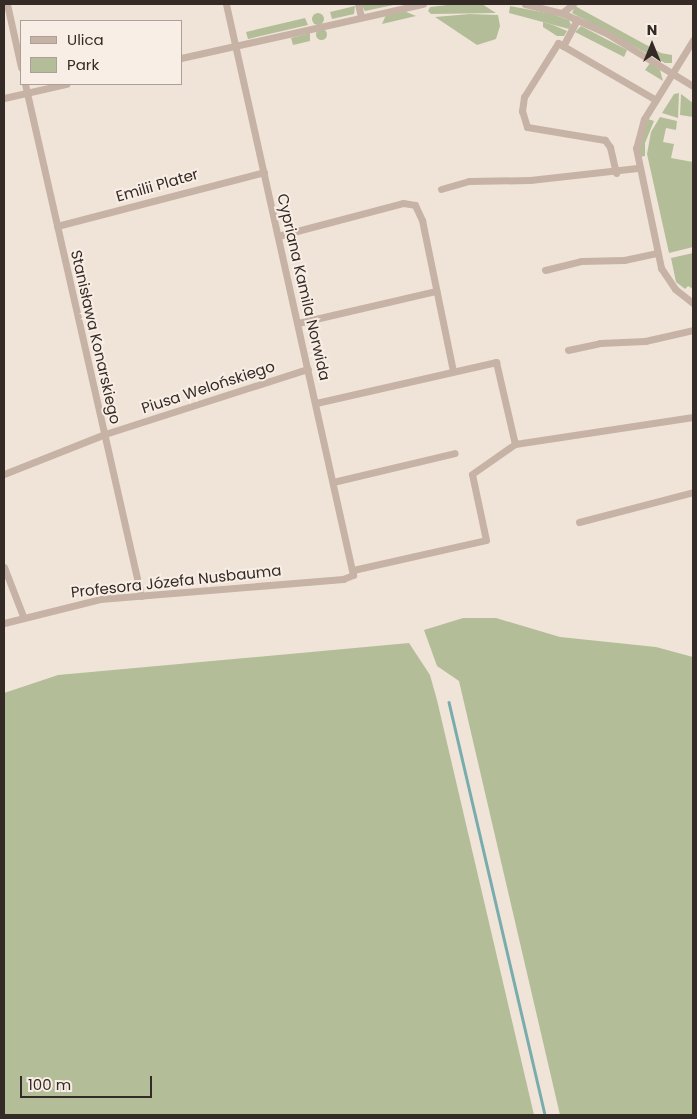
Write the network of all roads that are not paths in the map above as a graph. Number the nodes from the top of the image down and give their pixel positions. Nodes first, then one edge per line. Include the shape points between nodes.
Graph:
1 (7, 4) edge
2 (226, 4) edge
3 (358, 4) edge
4 (417, 4) edge
5 (422, 4) edge
6 (524, 4) edge
7 (574, 4) edge
8 (562, 13) junction
9 (361, 17) junction
10 (577, 20) junction
11 (693, 40) edge
12 (235, 46) junction
13 (563, 46) junction
14 (182, 58) edge
15 (20, 62) edge
16 (673, 73) junction
17 (25, 85) edge
18 (61, 85) edge
19 (693, 86) edge
20 (27, 92) junction
21 (4, 98) edge
22 (656, 100) junction
23 (638, 168) junction
24 (264, 172) junction
25 (616, 173) junction
26 (441, 189) dead end
27 (57, 226) junction
28 (278, 236) junction
29 (656, 253) junction
30 (545, 270) dead end
31 (436, 290) junction
32 (693, 302) edge
33 (298, 322) junction
34 (693, 330) edge
35 (568, 350) dead end
36 (308, 370) junction
37 (454, 371) junction
38 (316, 403) junction
39 (693, 417) edge
40 (104, 434) junction
41 (515, 444) junction
42 (455, 453) dead end
43 (4, 474) edge
44 (333, 482) junction
45 (693, 492) edge
46 (579, 522) dead end
47 (4, 567) edge
48 (353, 573) junction
49 (141, 596) junction
50 (23, 616) junction
51 (4, 623) edge

1 - 15 street
2 - 12 street, Cypriana Kamila Norwida
3 - 9 street
4 - 5 street
4 - 9 street
6 - 8 street
7 - 8 street
8 - 10 street
9 - 12 street
10 - 13 street
10 - 16 street
11 - 16 street
12 - 14 street
12 - 24 street, Cypriana Kamila Norwida
13 - 22 street
13 - 25 street via 558,43 524,97 522,111 526,124 530,129 605,140 610,147
16 - 19 street
16 - 22 street
17 - 20 street, Stanisława Konarskiego
18 - 20 street
20 - 21 street
20 - 27 street, Stanisława Konarskiego
22 - 23 street via 638,133
23 - 25 street
23 - 29 street
24 - 27 street, Emilii Plater
24 - 28 street, Cypriana Kamila Norwida
25 - 26 street via 469,181
27 - 40 street, Stanisława Konarskiego
28 - 31 street via 403,203 415,205
28 - 33 street, Cypriana Kamila Norwida
29 - 30 street via 624,260 581,261
29 - 32 street via 670,283
31 - 33 street
31 - 37 street
33 - 36 street, Cypriana Kamila Norwida
34 - 35 street via 645,341
36 - 38 street, Cypriana Kamila Norwida
36 - 40 street, Piusa Welońskiego
37 - 38 street
37 - 41 street via 496,362
38 - 44 street, Cypriana Kamila Norwida
39 - 41 street
40 - 43 street, Piusa Welońskiego
40 - 49 street, Stanisława Konarskiego
41 - 48 street, Profesora Józefa Nusbauma via 472,474 486,540
42 - 44 street
44 - 48 street, Cypriana Kamila Norwida
45 - 46 street
47 - 50 street
48 - 49 street, Profesora Józefa Nusbauma
49 - 50 street, Profesora Józefa Nusbauma via 81,602
50 - 51 street, Profesora Józefa Nusbauma

